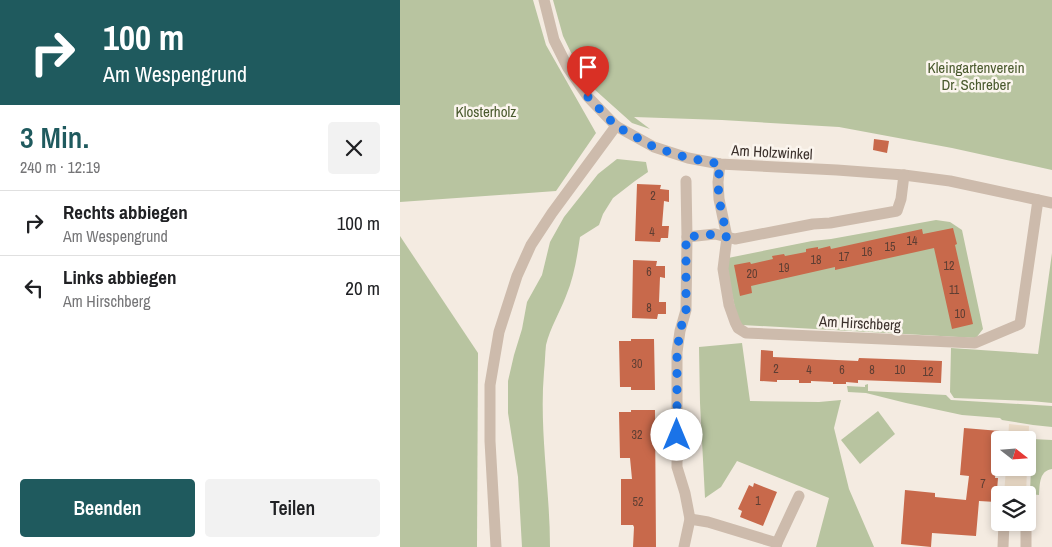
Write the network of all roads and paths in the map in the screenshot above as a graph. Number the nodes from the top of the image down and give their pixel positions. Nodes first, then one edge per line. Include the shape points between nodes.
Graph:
1 (544, 0) edge
2 (616, 126) junction
3 (720, 164) junction
4 (904, 176) junction
5 (686, 181) dead end
6 (1038, 200) junction
7 (1052, 203) edge
8 (686, 237) junction
9 (727, 237) junction
10 (799, 496) dead end
11 (690, 519) junction
12 (1004, 531) edge
13 (1026, 531) edge
14 (776, 545) edge
15 (496, 547) edge
16 (684, 547) edge
17 (1003, 547) edge
18 (1026, 547) edge

1 - 2 street, Am Holzwinkel via 554,40 568,68 588,97
2 - 3 street, Am Holzwinkel via 654,147
2 - 15 street via 531,245 499,332 490,385
3 - 4 street, Am Holzwinkel
3 - 9 street, Am Hirschberg via 719,199
4 - 6 street, Am Holzwinkel
4 - 9 street via 897,211 736,239
5 - 8 street
6 - 7 street, Am Holzwinkel
6 - 9 street, Am Hirschberg via 1020,324 975,343 746,334 734,322 728,298 723,269
8 - 9 street via 715,234
8 - 11 street via 686,310 677,352 677,467
10 - 14 street
11 - 14 street
11 - 16 street
12 - 17 street
13 - 18 street

